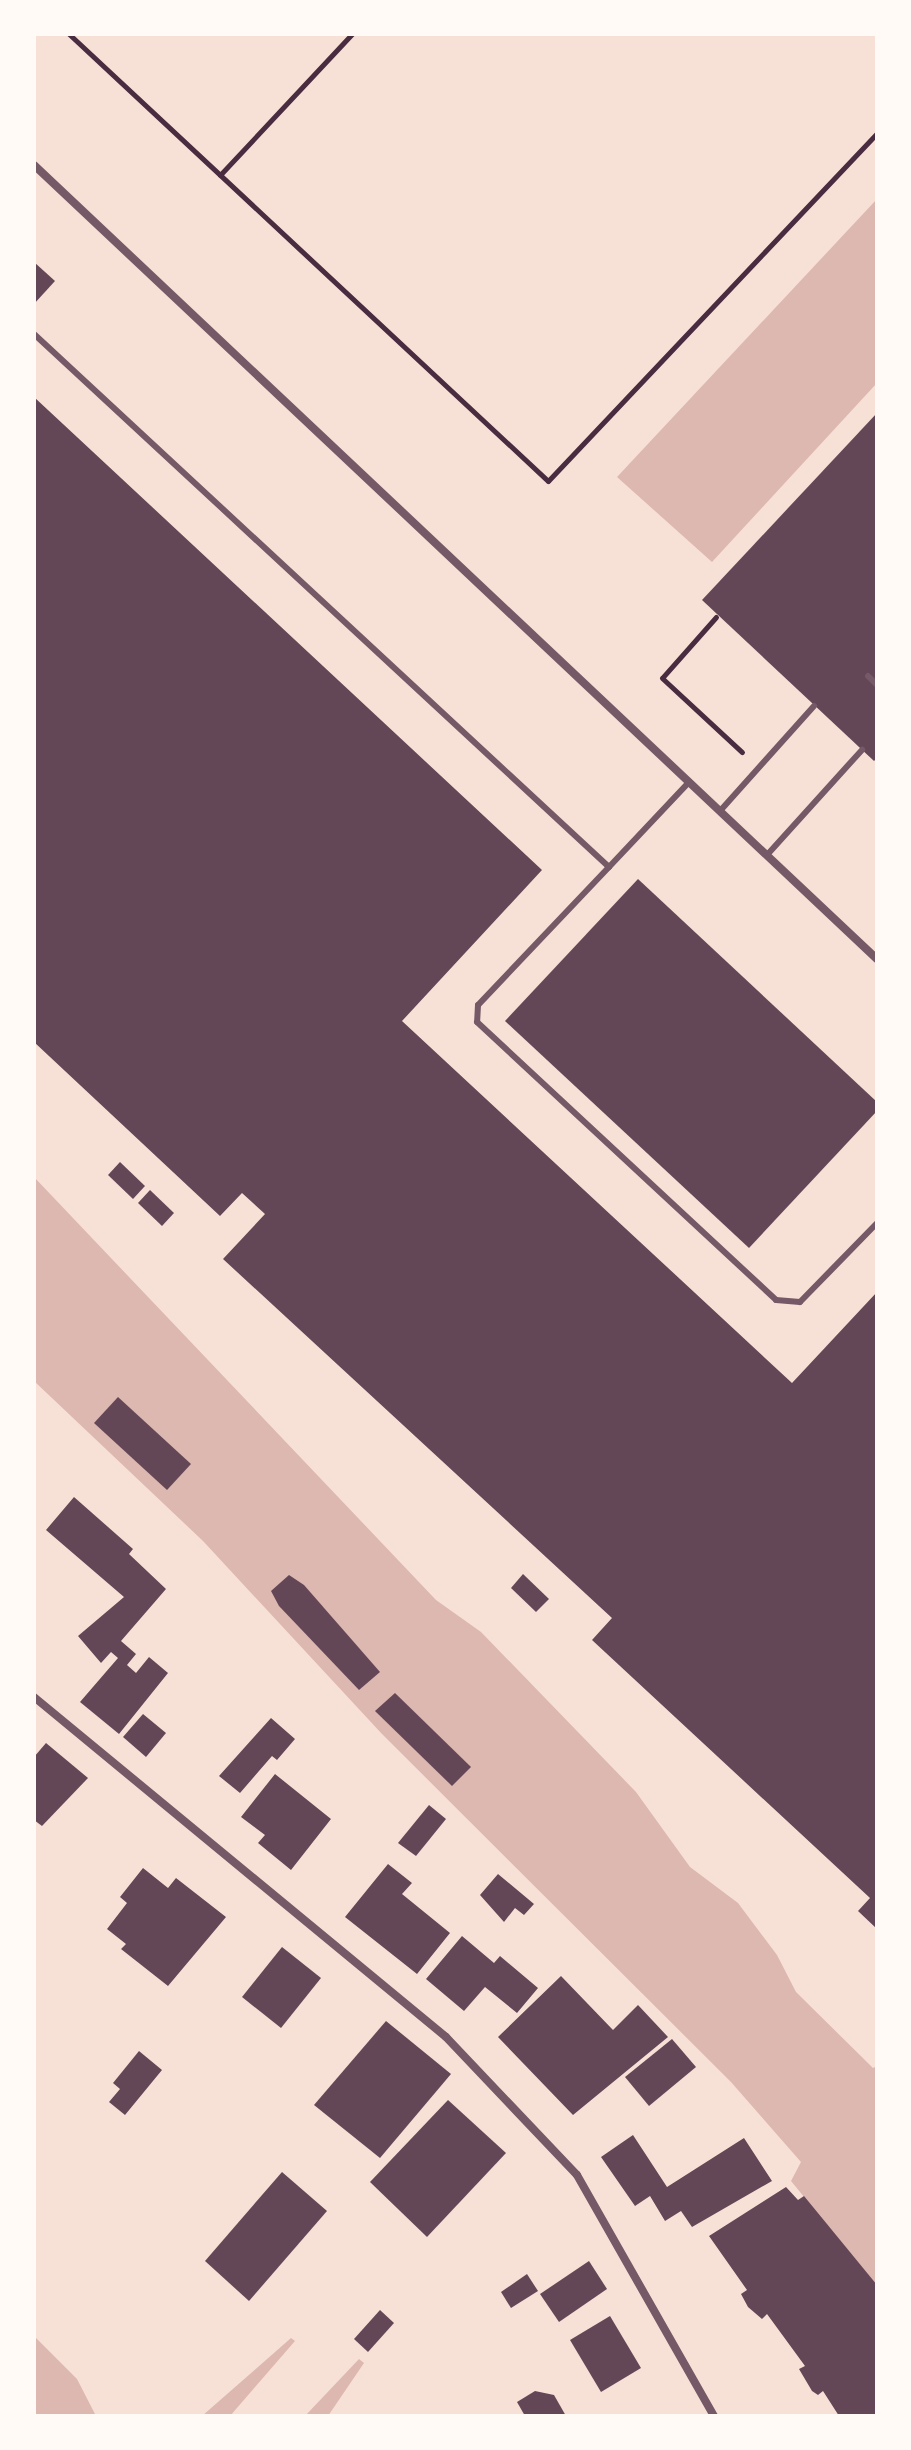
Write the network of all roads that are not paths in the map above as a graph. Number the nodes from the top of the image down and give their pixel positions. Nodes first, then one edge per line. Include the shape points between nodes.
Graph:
1 (34, 165) edge
2 (34, 334) edge
3 (868, 676) dead end
4 (877, 685) edge
5 (814, 706) dead end
6 (862, 750) dead end
7 (689, 782) junction
8 (720, 811) junction
9 (767, 855) junction
10 (609, 867) junction
11 (877, 959) edge
12 (877, 1223) edge
13 (34, 1697) edge
14 (714, 2416) edge

1 - 7 street
2 - 10 lane
3 - 4 lane
5 - 8 lane
6 - 9 lane
7 - 8 street
7 - 10 lane
8 - 9 street
9 - 11 street
10 - 12 lane via 478,1005 477,1022 776,1300 800,1302
13 - 14 street via 446,2037 577,2175

